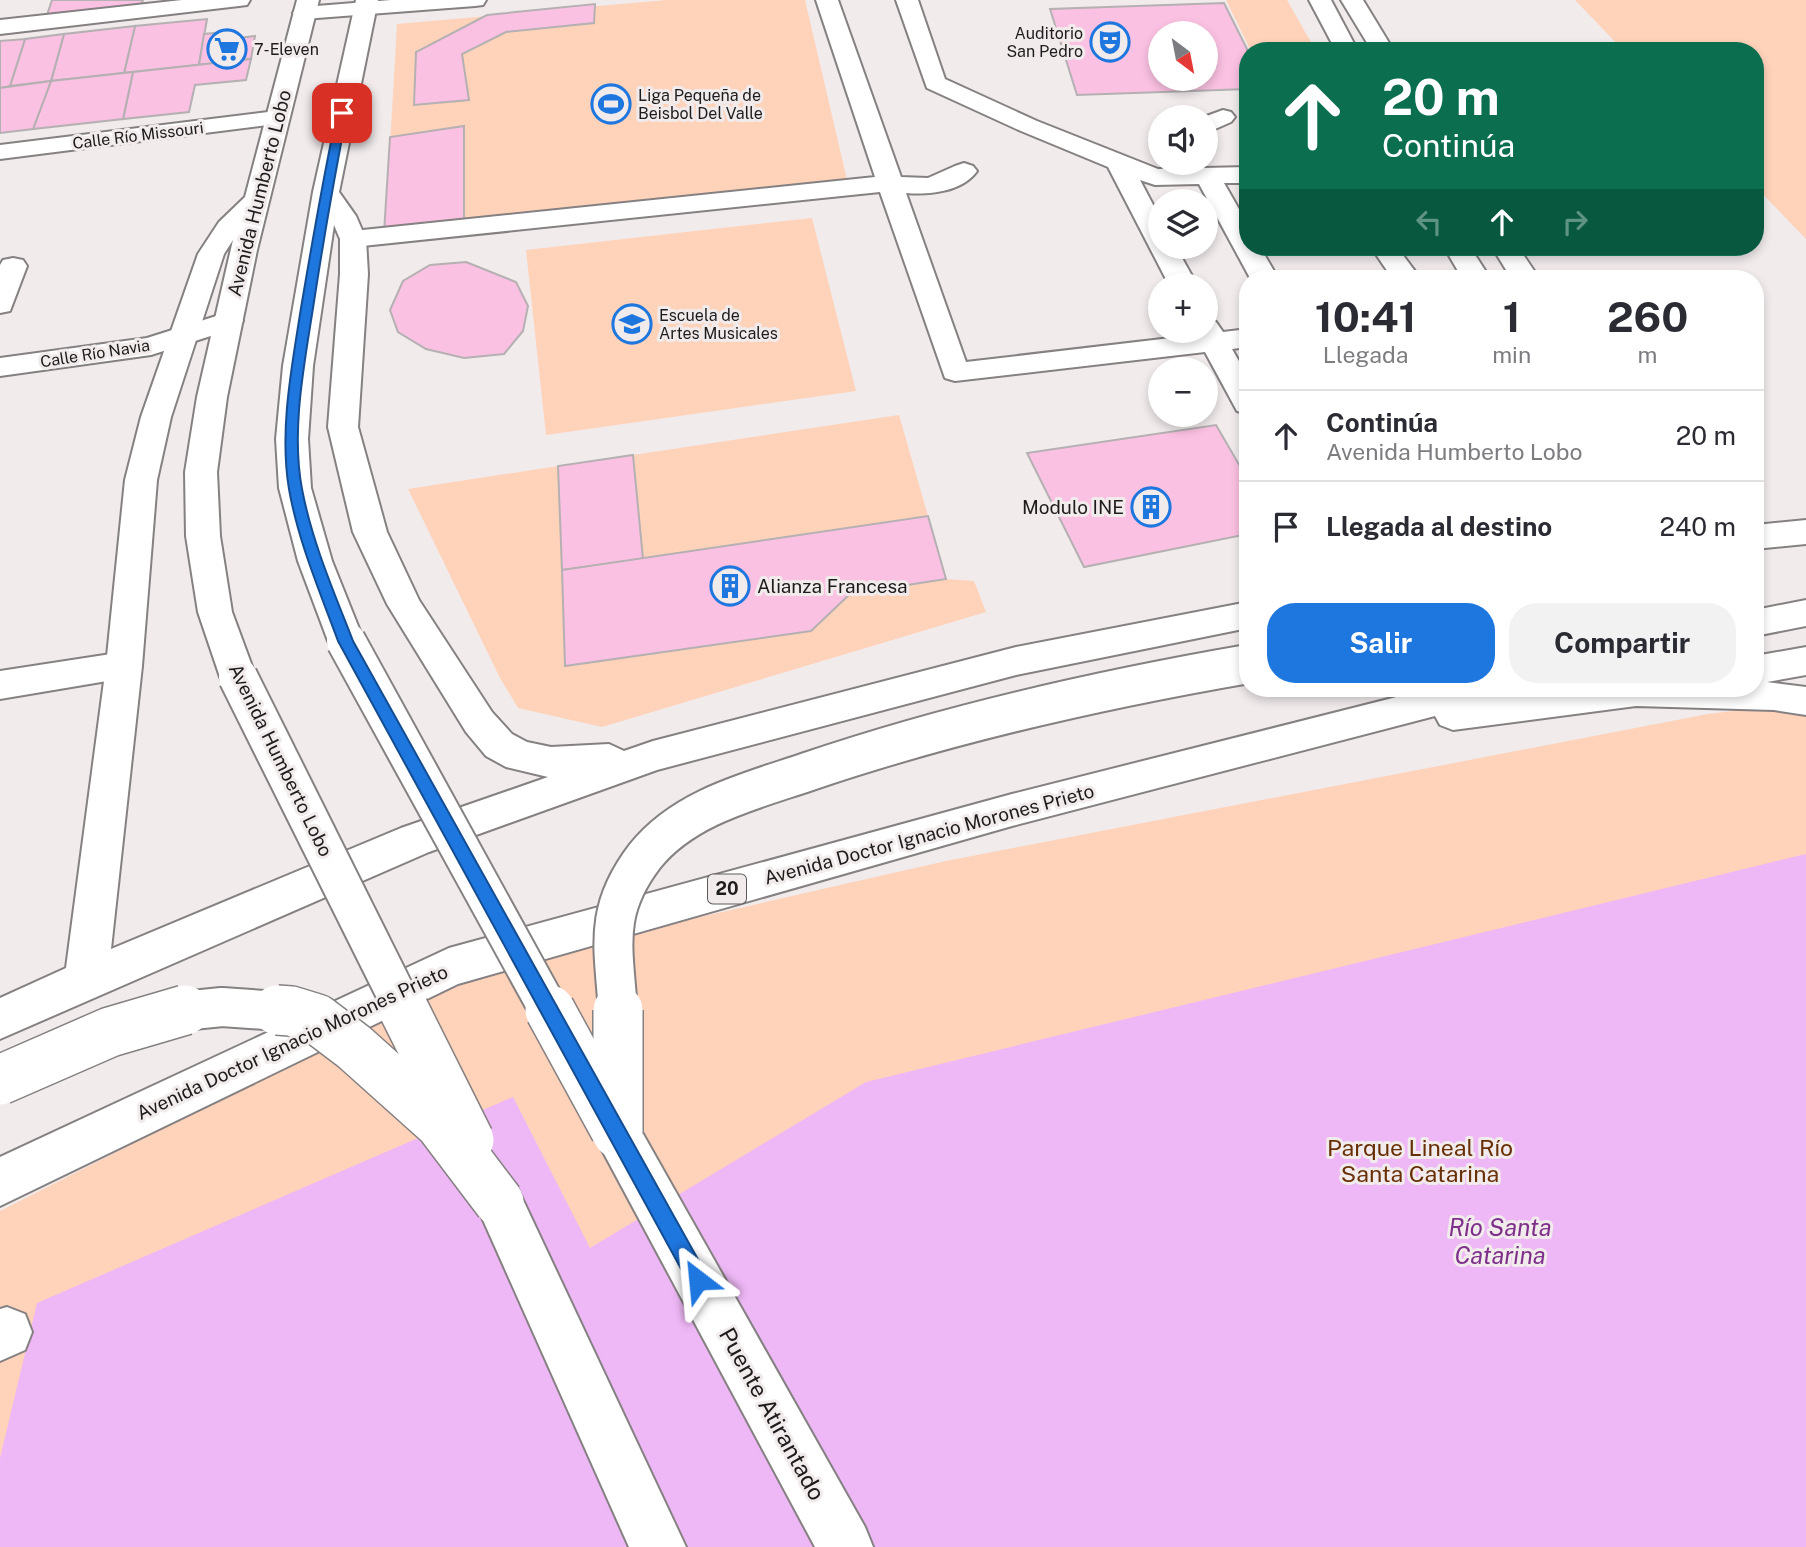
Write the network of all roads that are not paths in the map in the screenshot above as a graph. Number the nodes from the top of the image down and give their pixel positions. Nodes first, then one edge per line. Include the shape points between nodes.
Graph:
1 (239, 0) edge
2 (475, 0) edge
3 (827, 0) edge
4 (907, 0) edge
5 (1320, 0) edge
6 (1352, 0) edge
7 (365, 4) edge
8 (306, 6) edge
9 (0, 27) edge
10 (1342, 42) edge
11 (1378, 42) edge
12 (276, 118) junction
13 (0, 152) edge
14 (1148, 156) edge
15 (1124, 166) junction
16 (964, 170) dead end
17 (1239, 176) edge
18 (1209, 178) junction
19 (889, 183) junction
20 (326, 192) junction
21 (257, 199) junction
22 (1148, 217) edge
23 (1239, 233) edge
24 (353, 239) junction
25 (13, 266) dead end
26 (0, 304) edge
27 (229, 321) junction
28 (183, 334) junction
29 (1218, 336) edge
30 (1239, 338) edge
31 (1160, 343) edge
32 (1214, 343) edge
33 (0, 367) edge
34 (1239, 388) edge
35 (1806, 531) edge
36 (1764, 536) edge
37 (1806, 554) edge
38 (1764, 557) edge
39 (1764, 604) edge
40 (1806, 611) edge
41 (1239, 617) edge
42 (1764, 621) edge
43 (1806, 661) edge
44 (124, 666) junction
45 (1239, 666) edge
46 (1764, 668) edge
47 (0, 685) edge
48 (1764, 696) edge
49 (1452, 697) edge
50 (1594, 697) edge
51 (1806, 701) edge
52 (1305, 735) junction
53 (653, 756) junction
54 (86, 979) junction
55 (0, 1019) edge
56 (0, 1080) edge
57 (618, 1134) junction
58 (0, 1182) edge
59 (499, 1202) junction
60 (658, 1547) edge
61 (845, 1547) edge

1 - 9 main road
2 - 7 main road
3 - 19 main road
4 - 15 main road via 935,83
5 - 10 main road
6 - 11 main road
7 - 8 main road
7 - 20 main road
8 - 12 main road, Avenida Humberto Lobo
12 - 13 main road, Calle Río Missouri
12 - 21 main road, Avenida Humberto Lobo
14 - 15 main road
15 - 18 main road via 1155,177
15 - 22 main road
16 - 19 main road via 952,181 928,186
17 - 18 main road
18 - 23 main road
19 - 24 main road
19 - 31 main road via 955,372
20 - 24 main road via 344,216
20 - 57 main road, bridge via 298,366 292,439 295,488 315,561 346,641
21 - 27 main road, Avenida Humberto Lobo
21 - 28 main road via 228,228 211,254
24 - 53 main road via 343,427 370,533 404,604 499,746 519,756 551,762
25 - 26 main road
27 - 28 main road, Calle Río Navia
27 - 59 main road, Avenida Humberto Lobo, bridge via 201,472 203,536 215,612 237,677
28 - 33 main road, Calle Río Navia via 151,346
28 - 44 main road via 141,480
29 - 30 main road
32 - 34 main road
35 - 36 main road
37 - 38 main road
39 - 40 main road
40 - 42 main road
41 - 53 main road via 1016,661
43 - 46 main road
44 - 47 main road
44 - 54 main road
45 - 57 main road, bridge via 1112,687 859,753 714,805 675,828 642,858 616,912 609,952 617,992
48 - 51 main road
49 - 52 main road, Avenida Doctor Ignacio Morones Prieto / 20
50 - 52 main road
52 - 58 main road, Avenida Doctor Ignacio Morones Prieto / 20 via 1012,810 449,967
53 - 54 main road via 415,840
54 - 55 main road
56 - 59 main road, bridge via 110,1032 176,1011 222,1007 291,1012 317,1019 440,1124
57 - 61 main road, Puente Atirantado
59 - 60 main road

